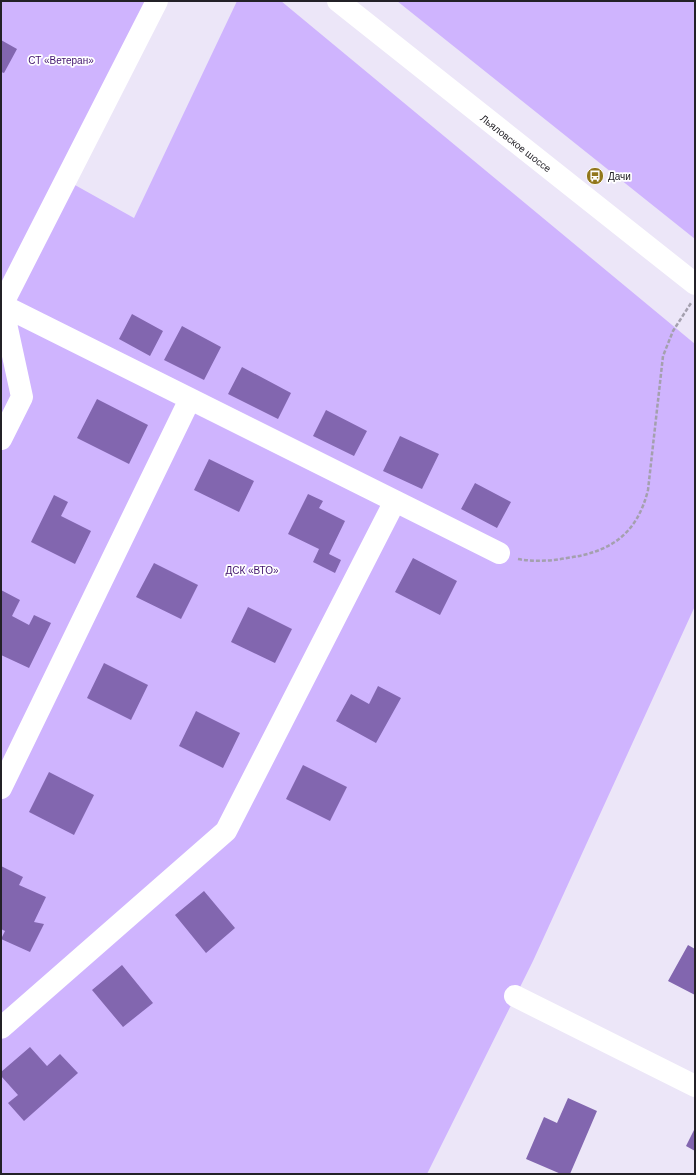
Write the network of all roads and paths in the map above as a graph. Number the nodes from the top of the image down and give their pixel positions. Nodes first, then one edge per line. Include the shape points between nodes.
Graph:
1 (158, 1) edge
2 (338, 1) edge
3 (693, 293) edge
4 (2, 306) edge
5 (190, 399) junction
6 (1, 439) edge
7 (395, 501) junction
8 (499, 553) joint
9 (1, 788) edge
10 (515, 996) dead end
11 (1, 1028) edge
12 (695, 1086) edge

1 - 4 street
2 - 3 street, Льяловское шоссе
3 - 8 path via 663,356 648,490 642,511 629,530 610,545 574,557 535,561 512,558
4 - 5 street
4 - 6 street via 22,397
5 - 7 street
5 - 9 street
7 - 8 street
7 - 11 street via 226,831
10 - 12 street

